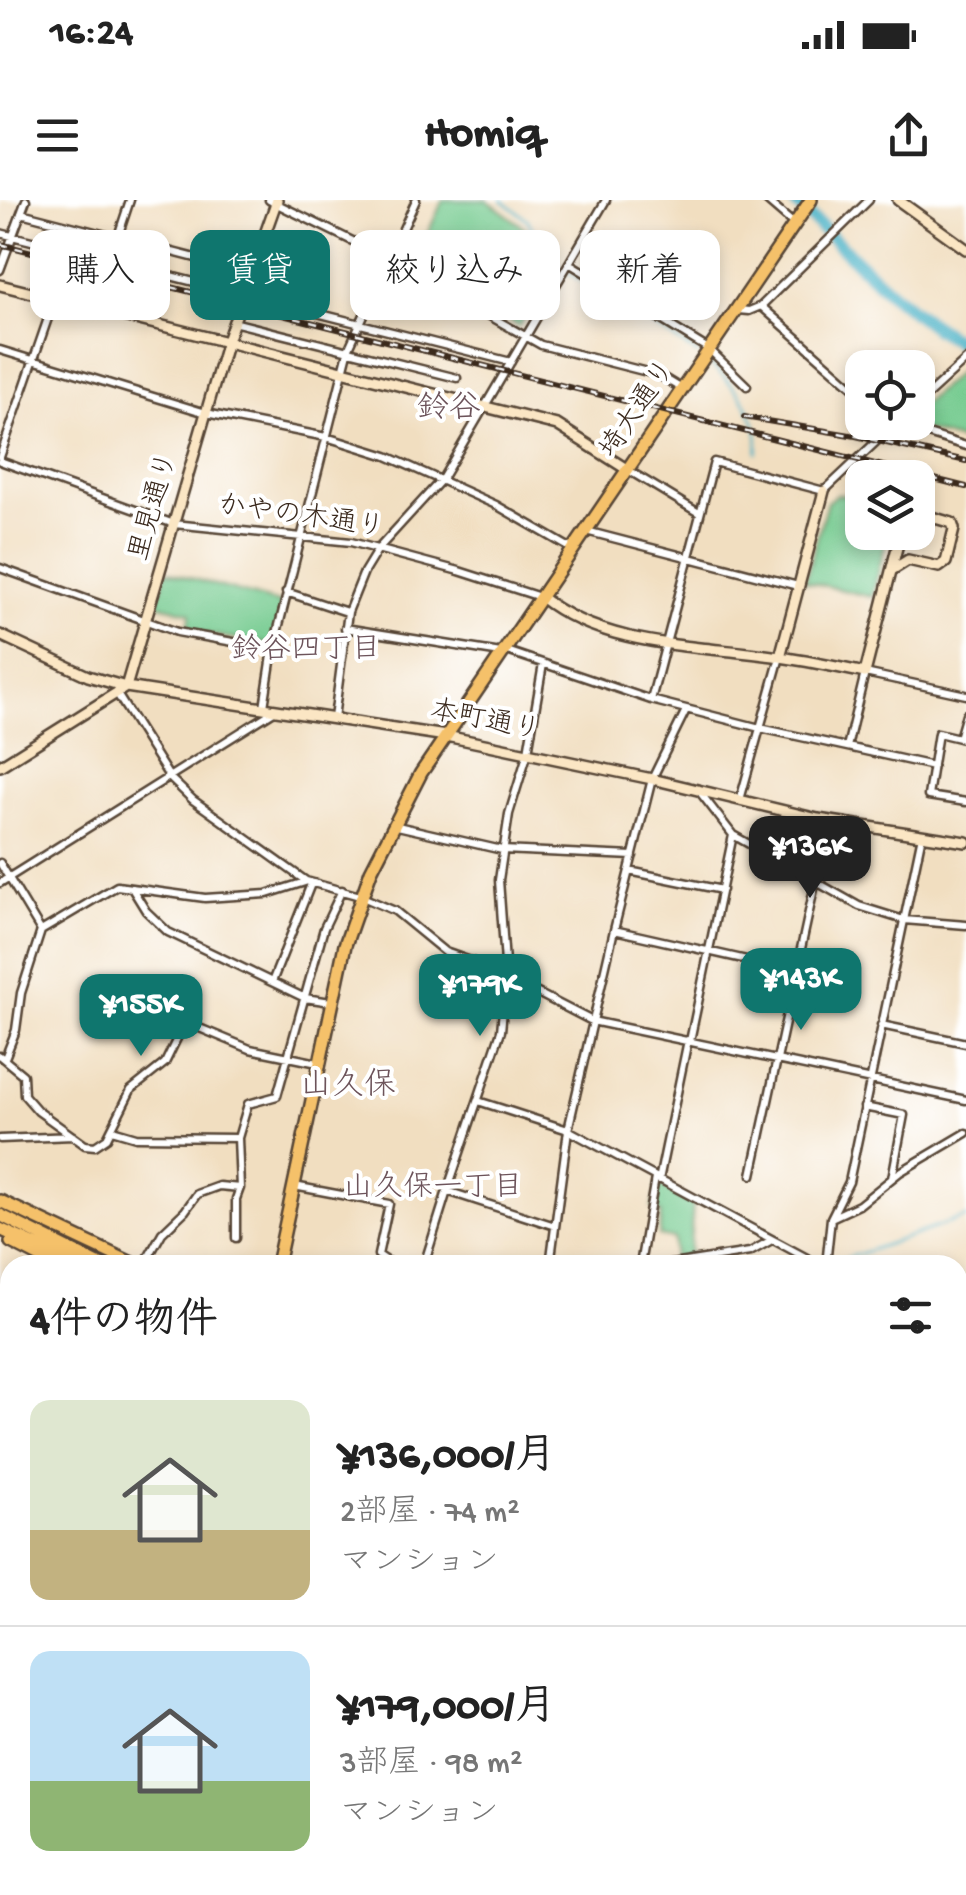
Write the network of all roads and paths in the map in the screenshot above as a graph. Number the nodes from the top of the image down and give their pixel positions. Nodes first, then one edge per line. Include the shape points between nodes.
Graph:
1 (26, 200) edge
2 (130, 200) edge
3 (269, 200) edge
4 (277, 200) edge
5 (416, 200) edge
6 (606, 200) edge
7 (766, 200) edge
8 (869, 200) edge
9 (898, 200) edge
10 (810, 201) edge
11 (21, 213) junction
12 (796, 222) junction
13 (86, 230) edge
14 (119, 230) edge
15 (266, 230) edge
16 (402, 230) edge
17 (0, 233) edge
18 (12, 236) junction
19 (350, 238) edge
20 (30, 240) edge
21 (966, 249) edge
22 (566, 268) junction
23 (0, 270) edge
24 (0, 286) edge
25 (30, 293) edge
26 (761, 306) junction
27 (738, 310) junction
28 (330, 316) edge
29 (48, 320) edge
30 (141, 320) edge
31 (359, 320) edge
32 (498, 320) edge
33 (233, 322) joint
34 (358, 323) junction
35 (526, 336) junction
36 (227, 340) junction
37 (0, 350) edge
38 (348, 351) junction
39 (707, 355) junction
40 (966, 360) edge
41 (34, 362) junction
42 (511, 362) junction
43 (343, 370) junction
44 (457, 378) dead end
45 (845, 379) edge
46 (747, 386) dead end
47 (935, 388) edge
48 (683, 390) junction
49 (485, 406) junction
50 (206, 413) junction
51 (935, 436) edge
52 (326, 437) junction
53 (878, 440) edge
54 (966, 446) edge
55 (0, 459) edge
56 (628, 470) junction
57 (442, 479) junction
58 (824, 490) junction
59 (699, 513) junction
60 (935, 517) edge
61 (174, 524) junction
62 (586, 531) junction
63 (300, 538) junction
64 (378, 548) junction
65 (572, 550) junction
66 (896, 550) edge
67 (900, 550) edge
68 (688, 559) junction
69 (908, 560) junction
70 (0, 568) edge
71 (890, 572) junction
72 (798, 586) junction
73 (286, 592) junction
74 (540, 597) junction
75 (348, 612) junction
76 (146, 621) junction
77 (344, 628) junction
78 (0, 634) edge
79 (666, 643) junction
80 (273, 648) junction
81 (502, 651) junction
82 (780, 657) junction
83 (543, 664) junction
84 (865, 673) junction
85 (126, 686) junction
86 (117, 694) junction
87 (966, 695) edge
88 (651, 700) junction
89 (264, 707) junction
90 (276, 709) junction
91 (686, 710) junction
92 (966, 714) edge
93 (334, 718) junction
94 (760, 728) junction
95 (446, 736) junction
96 (962, 739) edge
97 (847, 747) junction
98 (528, 752) junction
99 (0, 766) edge
100 (933, 766) junction
101 (170, 778) junction
102 (652, 779) junction
103 (698, 790) junction
104 (740, 801) junction
105 (966, 802) edge
106 (392, 825) junction
107 (734, 835) junction
108 (922, 836) junction
109 (966, 842) edge
110 (502, 850) junction
111 (633, 856) junction
112 (0, 864) edge
113 (629, 871) junction
114 (8, 878) junction
115 (309, 882) junction
116 (0, 883) edge
117 (815, 884) junction
118 (132, 889) junction
119 (342, 890) junction
120 (722, 890) junction
121 (360, 896) junction
122 (904, 920) junction
123 (966, 925) edge
124 (614, 930) junction
125 (42, 931) junction
126 (709, 952) junction
127 (796, 972) junction
128 (506, 977) junction
129 (272, 982) junction
130 (305, 998) junction
131 (331, 1002) junction
132 (592, 1021) junction
133 (881, 1025) junction
134 (689, 1041) junction
135 (966, 1043) edge
136 (3, 1057) edge
137 (288, 1057) junction
138 (776, 1062) junction
139 (318, 1063) junction
140 (869, 1081) junction
141 (966, 1100) edge
142 (478, 1102) junction
143 (864, 1107) junction
144 (110, 1130) junction
145 (568, 1130) junction
146 (966, 1133) edge
147 (73, 1136) junction
148 (238, 1138) junction
149 (0, 1139) edge
150 (752, 1175) dead end
151 (657, 1179) junction
152 (892, 1179) junction
153 (293, 1186) junction
154 (240, 1188) junction
155 (448, 1192) junction
156 (0, 1200) edge
157 (0, 1215) edge
158 (831, 1218) junction
159 (555, 1226) junction
160 (0, 1235) edge
161 (236, 1238) dead end
162 (770, 1240) junction
163 (750, 1252) junction
164 (28, 1255) edge
165 (37, 1255) edge
166 (47, 1255) edge
167 (53, 1255) edge
168 (78, 1255) edge
169 (115, 1255) edge
170 (150, 1255) edge
171 (279, 1255) edge
172 (378, 1255) edge
173 (427, 1255) edge
174 (551, 1255) edge
175 (642, 1255) edge
176 (730, 1255) edge
177 (750, 1255) edge
178 (802, 1255) edge
179 (825, 1255) edge

1 - 11 street
2 - 14 street
3 - 4 street
4 - 15 street, 里見通り
4 - 19 street
5 - 16 street
6 - 22 street
7 - 12 street
8 - 26 street
9 - 21 street
10 - 12 highway, 埼大通り
11 - 13 street
11 - 18 street
12 - 27 highway, 埼大通り
17 - 18 street
18 - 20 street
18 - 23 street
22 - 35 street
22 - 39 street
24 - 25 street
26 - 27 street
26 - 45 street
27 - 39 highway, 埼大通り
28 - 34 street
29 - 41 street
30 - 36 street
31 - 34 street
32 - 35 street
33 - 36 street, 里見通り
33 - 38 street
34 - 38 street
34 - 42 street
35 - 42 street
35 - 48 street via 659,375
36 - 43 street
36 - 50 street, 里見通り
37 - 41 street
38 - 43 street
38 - 44 street
39 - 46 street
39 - 48 highway, 埼大通り
40 - 47 street
41 - 50 street
41 - 55 street
42 - 49 street
43 - 49 street
43 - 52 street
48 - 56 highway, 埼大通り
49 - 56 street via 558,425
49 - 57 street
50 - 52 street
50 - 61 street, 里見通り
51 - 54 street
52 - 57 street
52 - 63 street
53 - 58 street
55 - 61 street, かやの木通り
56 - 59 street
56 - 62 highway, 埼大通り
57 - 64 street
57 - 65 street
58 - 59 street via 714,462
58 - 72 street
59 - 68 street
60 - 69 street via 950,520 954,529 945,564
61 - 63 street, かやの木通り
61 - 76 street, 里見通り
62 - 65 highway, 埼大通り
62 - 68 street
63 - 64 street, かやの木通り
63 - 73 street
64 - 74 street, かやの木通り
64 - 75 street
65 - 74 highway, 埼大通り
66 - 71 street
67 - 69 street
68 - 72 street
68 - 79 street
69 - 71 street
70 - 76 street
71 - 84 street
72 - 82 street
73 - 75 street
73 - 80 street
74 - 79 street via 594,625
74 - 81 highway, 埼大通り
75 - 77 street
76 - 80 street
76 - 85 street, 里見通り
77 - 81 street
77 - 93 street
78 - 85 street, 本町通り
79 - 82 street
79 - 88 street
80 - 89 street
81 - 83 street
81 - 95 highway, 埼大通り
82 - 84 street
82 - 94 street
83 - 88 street
83 - 98 street
84 - 87 street
84 - 97 street
85 - 86 street
85 - 89 street, 本町通り
86 - 99 street
86 - 101 street
88 - 91 street
89 - 90 street, 本町通り
90 - 93 street, 本町通り
90 - 101 street
91 - 94 street
91 - 102 street
92 - 96 street
93 - 95 street, 本町通り
94 - 97 street
94 - 104 street
95 - 98 street, 本町通り
95 - 106 highway, 埼大通り
96 - 100 street via 938,733
97 - 100 street
98 - 102 street, 本町通り
98 - 110 street
100 - 105 street via 928,796
101 - 114 street
101 - 115 street
102 - 103 street, 本町通り
102 - 111 street
103 - 104 street, 本町通り
103 - 107 street
104 - 108 street, 本町通り
106 - 110 street
106 - 121 highway, 埼大通り
107 - 117 street
107 - 120 street
108 - 109 street, 本町通り
108 - 122 street
110 - 111 street
110 - 128 street
111 - 113 street
112 - 114 street
113 - 120 street
113 - 124 street
114 - 116 street
114 - 125 street
115 - 118 street via 267,894 205,898
115 - 119 street
115 - 129 street
117 - 122 street
117 - 127 street
118 - 125 street via 116,886
118 - 129 street via 168,932
119 - 121 street
119 - 130 street
120 - 126 street
121 - 128 street via 395,911 446,952
121 - 131 highway, 埼大通り
122 - 123 street
122 - 133 street
124 - 126 street
124 - 132 street
125 - 136 street
126 - 127 street
126 - 134 street
127 - 138 street
128 - 132 street
128 - 142 street via 501,1032
129 - 130 street
130 - 131 street
130 - 137 street
131 - 139 highway, 埼大通り
132 - 134 street
132 - 145 street
133 - 135 street
133 - 140 street
134 - 138 street
134 - 151 street
136 - 147 street via 23,1075 24,1094 38,1111
137 - 139 street
137 - 144 street via 185,1022 165,1063 131,1090
137 - 148 street via 277,1096 248,1104
138 - 140 street
138 - 150 street
139 - 153 highway, 埼大通り
140 - 141 street
140 - 143 street
142 - 145 street
142 - 155 street
143 - 152 street via 904,1114
143 - 158 street via 849,1182
144 - 147 street via 95,1146
144 - 148 street via 136,1137
145 - 151 street
145 - 159 street
146 - 152 street
147 - 149 street
148 - 154 street
151 - 162 street
151 - 175 street
152 - 158 street
153 - 171 highway, 埼大通り
153 - 172 street via 389,1204
154 - 161 street
154 - 170 street via 197,1194
155 - 159 street
155 - 173 street
156 - 169 highway
157 - 168 highway
158 - 179 street
159 - 174 street
160 - 164 highway
160 - 165 highway
160 - 166 highway
160 - 167 highway
162 - 163 street
162 - 178 street
163 - 176 street
163 - 177 street

